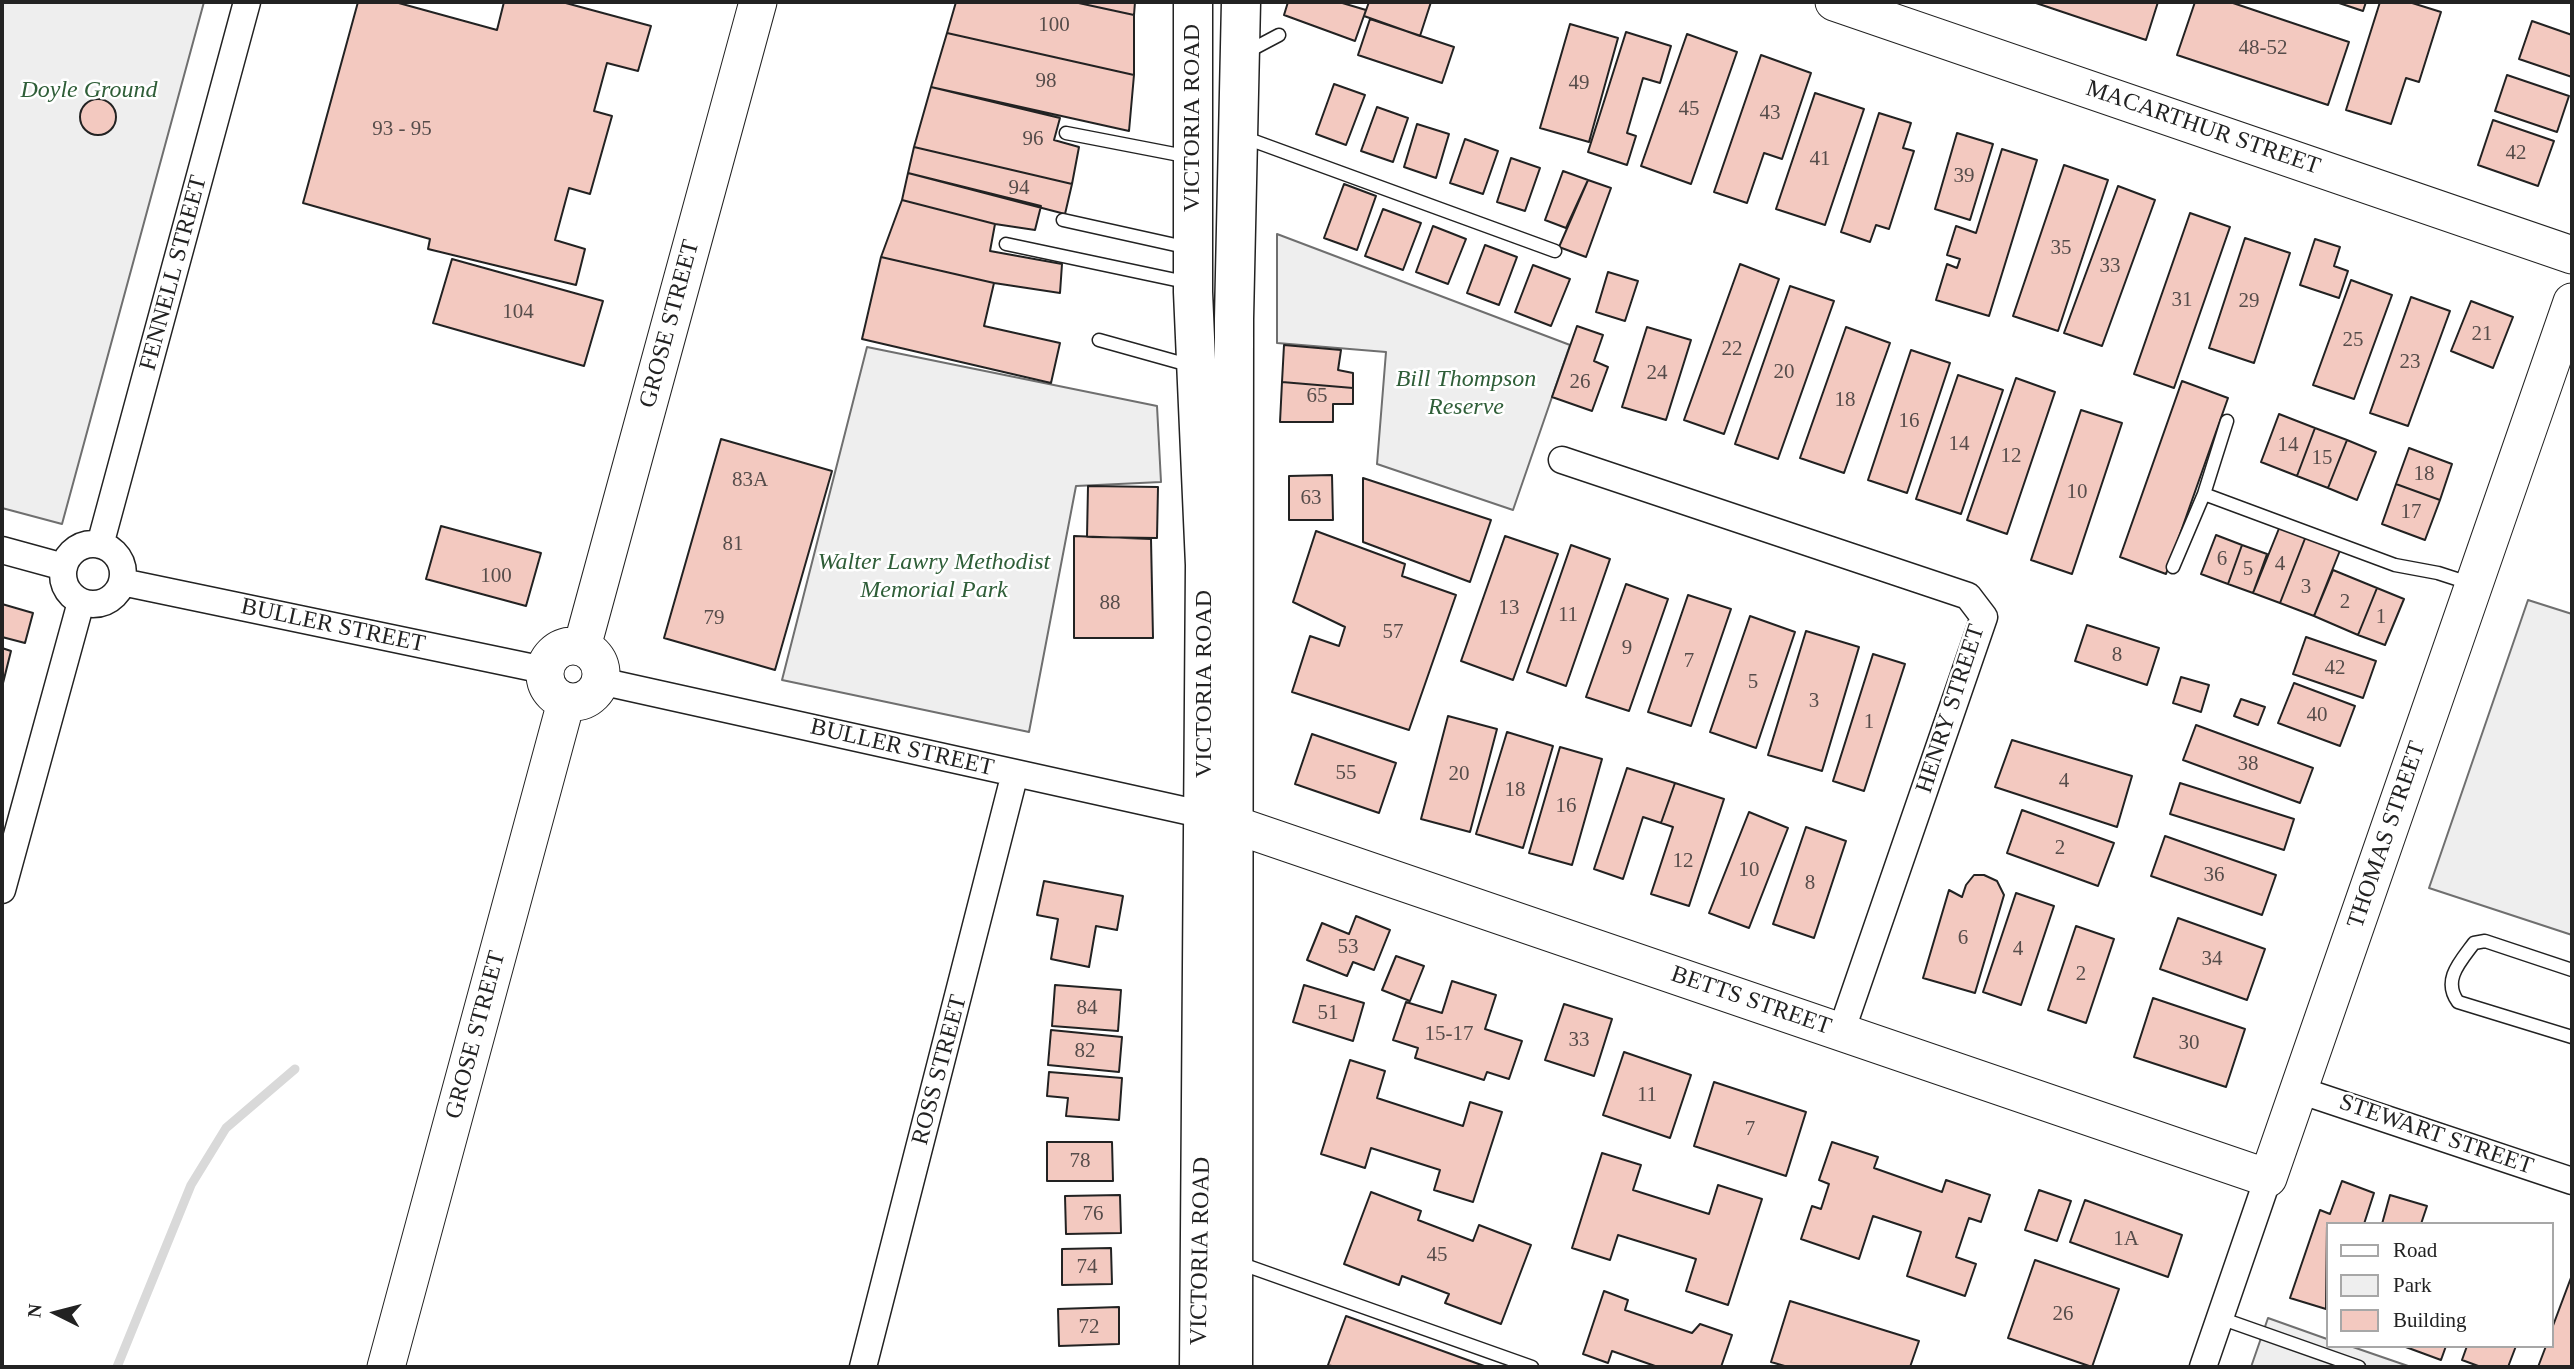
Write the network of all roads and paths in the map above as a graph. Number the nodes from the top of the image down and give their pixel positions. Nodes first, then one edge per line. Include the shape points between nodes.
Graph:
1 (247, 2) edge
2 (758, 2) edge
3 (1193, 2) edge
4 (1241, 2) edge
5 (1834, 2) edge
6 (1279, 35) dead end
7 (1238, 57) junction
8 (1066, 133) dead end
9 (1236, 135) junction
10 (1194, 158) junction
11 (1063, 220) dead end
12 (1006, 244) dead end
13 (1555, 251) dead end
14 (2572, 255) edge
15 (1193, 266) junction
16 (2572, 302) edge
17 (1099, 340) dead end
18 (1195, 367) junction
19 (2227, 421) dead end
20 (1562, 460) dead end
21 (2204, 494) junction
22 (100, 545) junction
23 (2, 550) edge
24 (64, 567) junction
25 (2173, 567) dead end
26 (122, 582) junction
27 (2473, 584) junction
28 (81, 602) junction
29 (582, 647) junction
30 (544, 670) junction
31 (600, 681) junction
32 (566, 702) junction
33 (1015, 773) junction
34 (1220, 820) junction
35 (10, 826) edge
36 (2, 890) edge
37 (2572, 970) edge
38 (1841, 1032) junction
39 (2572, 1037) edge
40 (2299, 1090) junction
41 (2268, 1178) junction
42 (2572, 1181) edge
43 (1234, 1262) junction
44 (2220, 1318) junction
45 (386, 1367) edge
46 (863, 1367) edge
47 (1199, 1367) edge
48 (1233, 1367) edge
49 (1532, 1367) edge
50 (2203, 1367) edge
51 (2359, 1367) edge

1 - 22 street, FENNELL STREET
2 - 29 street, GROSE STREET
3 - 10 main road, VICTORIA ROAD
4 - 7 main road, VICTORIA ROAD
5 - 14 street, MACARTHUR STREET
6 - 7 lane
7 - 9 main road, VICTORIA ROAD
8 - 10 lane
9 - 13 lane
9 - 34 main road, VICTORIA ROAD
10 - 15 main road, VICTORIA ROAD
11 - 15 lane
12 - 15 lane
15 - 18 main road, VICTORIA ROAD
16 - 27 street, THOMAS STREET
17 - 18 lane
18 - 34 main road, VICTORIA ROAD
19 - 21 lane
20 - 38 street, HENRY STREET via 1968,596 1984,617
21 - 25 lane
21 - 27 lane via 2395,565
22 - 24 street via 77,548
22 - 26 street via 119,559
23 - 24 street
24 - 28 street via 66,588
26 - 28 street via 106,601 94,605
26 - 30 street, BULLER STREET
27 - 40 street, THOMAS STREET
28 - 35 street
29 - 30 street via 558,649
29 - 31 street via 596,656
30 - 32 street via 552,694
31 - 32 street via 584,701
31 - 33 street, BULLER STREET
32 - 45 street, GROSE STREET
33 - 34 street, BULLER STREET
33 - 46 street, ROSS STREET
34 - 38 street, BETTS STREET
34 - 43 main road, VICTORIA ROAD
34 - 47 main road, VICTORIA ROAD
35 - 36 street
37 - 39 lane via 2485,941 2474,943 2451,978 2458,1002
38 - 41 street, BETTS STREET
40 - 41 street, THOMAS STREET
40 - 42 street, STEWART STREET
41 - 44 street, THOMAS STREET
43 - 48 main road, VICTORIA ROAD
43 - 49 lane
44 - 50 street, THOMAS STREET
44 - 51 lane

